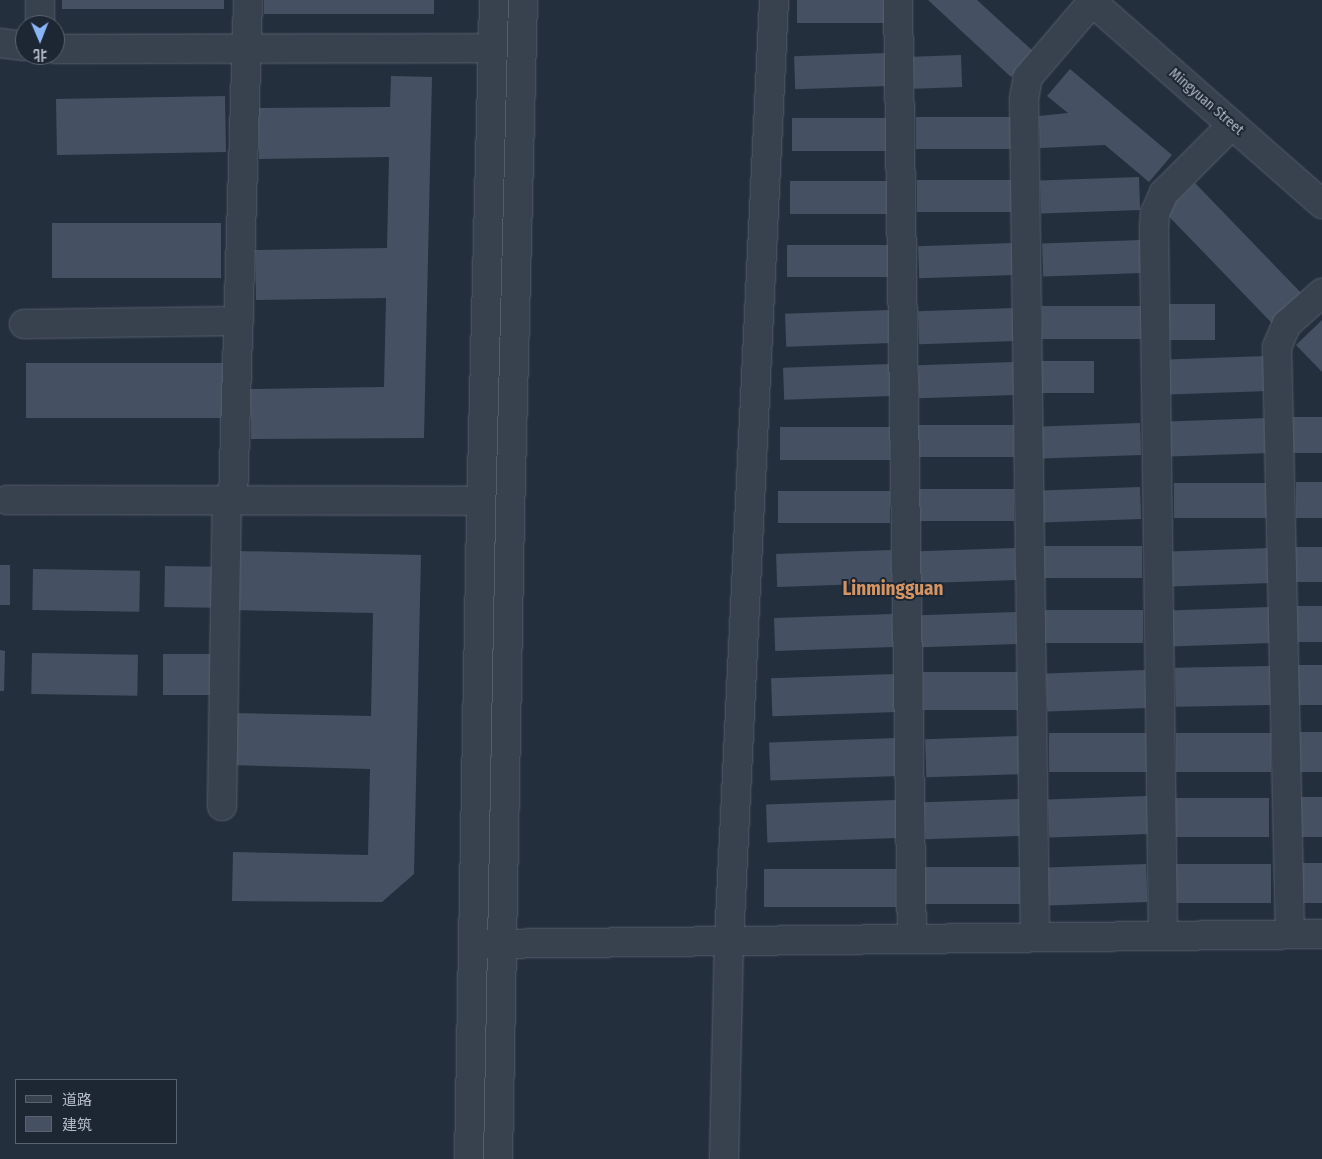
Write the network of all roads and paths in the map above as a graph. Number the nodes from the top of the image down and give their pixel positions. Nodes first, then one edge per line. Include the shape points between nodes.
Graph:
1 (40, 0) edge
2 (248, 0) edge
3 (494, 0) edge
4 (523, 0) edge
5 (774, 0) edge
6 (898, 0) edge
7 (1091, 1) edge
8 (40, 15) edge
9 (0, 43) edge
10 (15, 45) edge
11 (492, 48) junction
12 (65, 49) edge
13 (247, 50) junction
14 (1232, 125) junction
15 (1322, 204) edge
16 (1322, 293) edge
17 (239, 321) junction
18 (24, 324) dead end
19 (7, 500) dead end
20 (230, 500) junction
21 (481, 501) junction
22 (222, 806) dead end
23 (1290, 934) junction
24 (1322, 934) edge
25 (1163, 936) junction
26 (1036, 937) junction
27 (912, 939) junction
28 (729, 941) junction
29 (473, 944) junction
30 (502, 944) junction
31 (469, 1159) edge
32 (498, 1159) edge
33 (724, 1159) edge

1 - 8 street
2 - 13 street
3 - 11 street
4 - 30 street
5 - 28 street
6 - 27 street
7 - 14 street, Mingyuan Street
7 - 26 street via 1028,77 1024,99
9 - 10 street
11 - 13 street
11 - 21 street
12 - 13 street
13 - 17 street
14 - 15 street, Mingyuan Street
14 - 25 street via 1164,193 1155,213
16 - 23 street via 1287,324 1277,347
17 - 18 street
17 - 20 street
19 - 20 street
20 - 21 street
20 - 22 street
21 - 29 street
23 - 24 street
23 - 25 street
25 - 26 street
26 - 27 street
27 - 28 street
28 - 30 street
28 - 33 street
29 - 30 street
29 - 31 street
30 - 32 street

